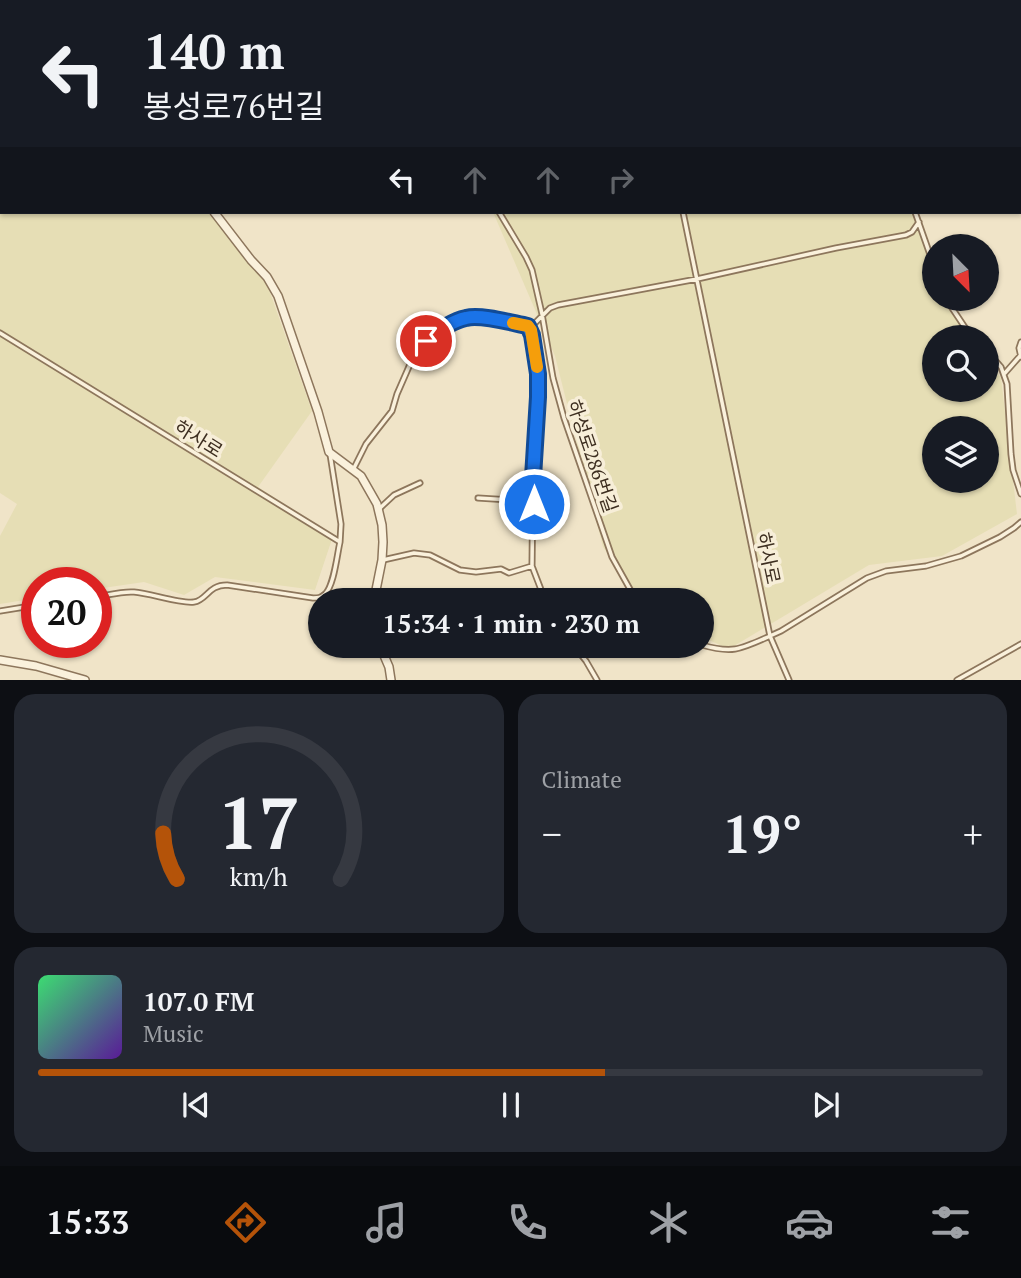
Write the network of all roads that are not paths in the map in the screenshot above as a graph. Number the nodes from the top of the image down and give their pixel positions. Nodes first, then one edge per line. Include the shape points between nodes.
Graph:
1 (216, 214) edge
2 (500, 214) edge
3 (683, 214) edge
4 (916, 214) edge
5 (919, 222) junction
6 (923, 234) edge
7 (697, 279) junction
8 (542, 314) junction
9 (530, 328) junction
10 (0, 333) edge
11 (1021, 342) edge
12 (1021, 357) edge
13 (999, 365) edge
14 (1004, 374) junction
15 (329, 452) junction
16 (354, 469) junction
17 (420, 483) dead end
18 (1021, 494) edge
19 (534, 496) junction
20 (478, 498) dead end
21 (379, 509) junction
22 (1021, 522) edge
23 (340, 542) junction
24 (382, 560) junction
25 (532, 566) junction
26 (376, 588) edge
27 (540, 588) edge
28 (629, 588) edge
29 (112, 595) edge
30 (21, 608) edge
31 (0, 611) edge
32 (770, 636) junction
33 (1021, 644) edge
34 (714, 648) edge
35 (385, 658) edge
36 (584, 658) edge
37 (0, 660) edge
38 (74, 678) edge
39 (85, 680) edge
40 (391, 680) edge
41 (597, 680) edge
42 (789, 680) edge
43 (957, 680) edge

1 - 15 street via 278,296
2 - 8 lane via 526,257
3 - 7 lane, 하사로
4 - 5 lane
5 - 6 lane
5 - 7 lane via 906,235
7 - 8 lane via 558,305
7 - 32 lane, 하사로
8 - 9 lane
8 - 28 lane, 하성로286번길 via 564,418 612,557
9 - 16 lane via 467,317 418,346 392,411 366,444
9 - 19 lane via 538,397
10 - 23 lane, 하사로
11 - 12 lane
12 - 14 lane
13 - 14 lane
14 - 18 lane via 1013,470
15 - 16 street
15 - 23 lane
16 - 21 street
17 - 21 lane via 394,495
19 - 20 lane
19 - 25 lane
21 - 24 street
22 - 32 lane via 961,556 867,578
23 - 29 lane via 330,586 320,598 227,585 192,602 134,592
24 - 25 lane via 414,552 476,572 500,569 509,573
24 - 26 street
25 - 27 lane
30 - 31 lane
32 - 34 lane via 747,647
32 - 42 lane
33 - 43 lane
35 - 40 street
36 - 41 lane
37 - 38 street
38 - 39 street

